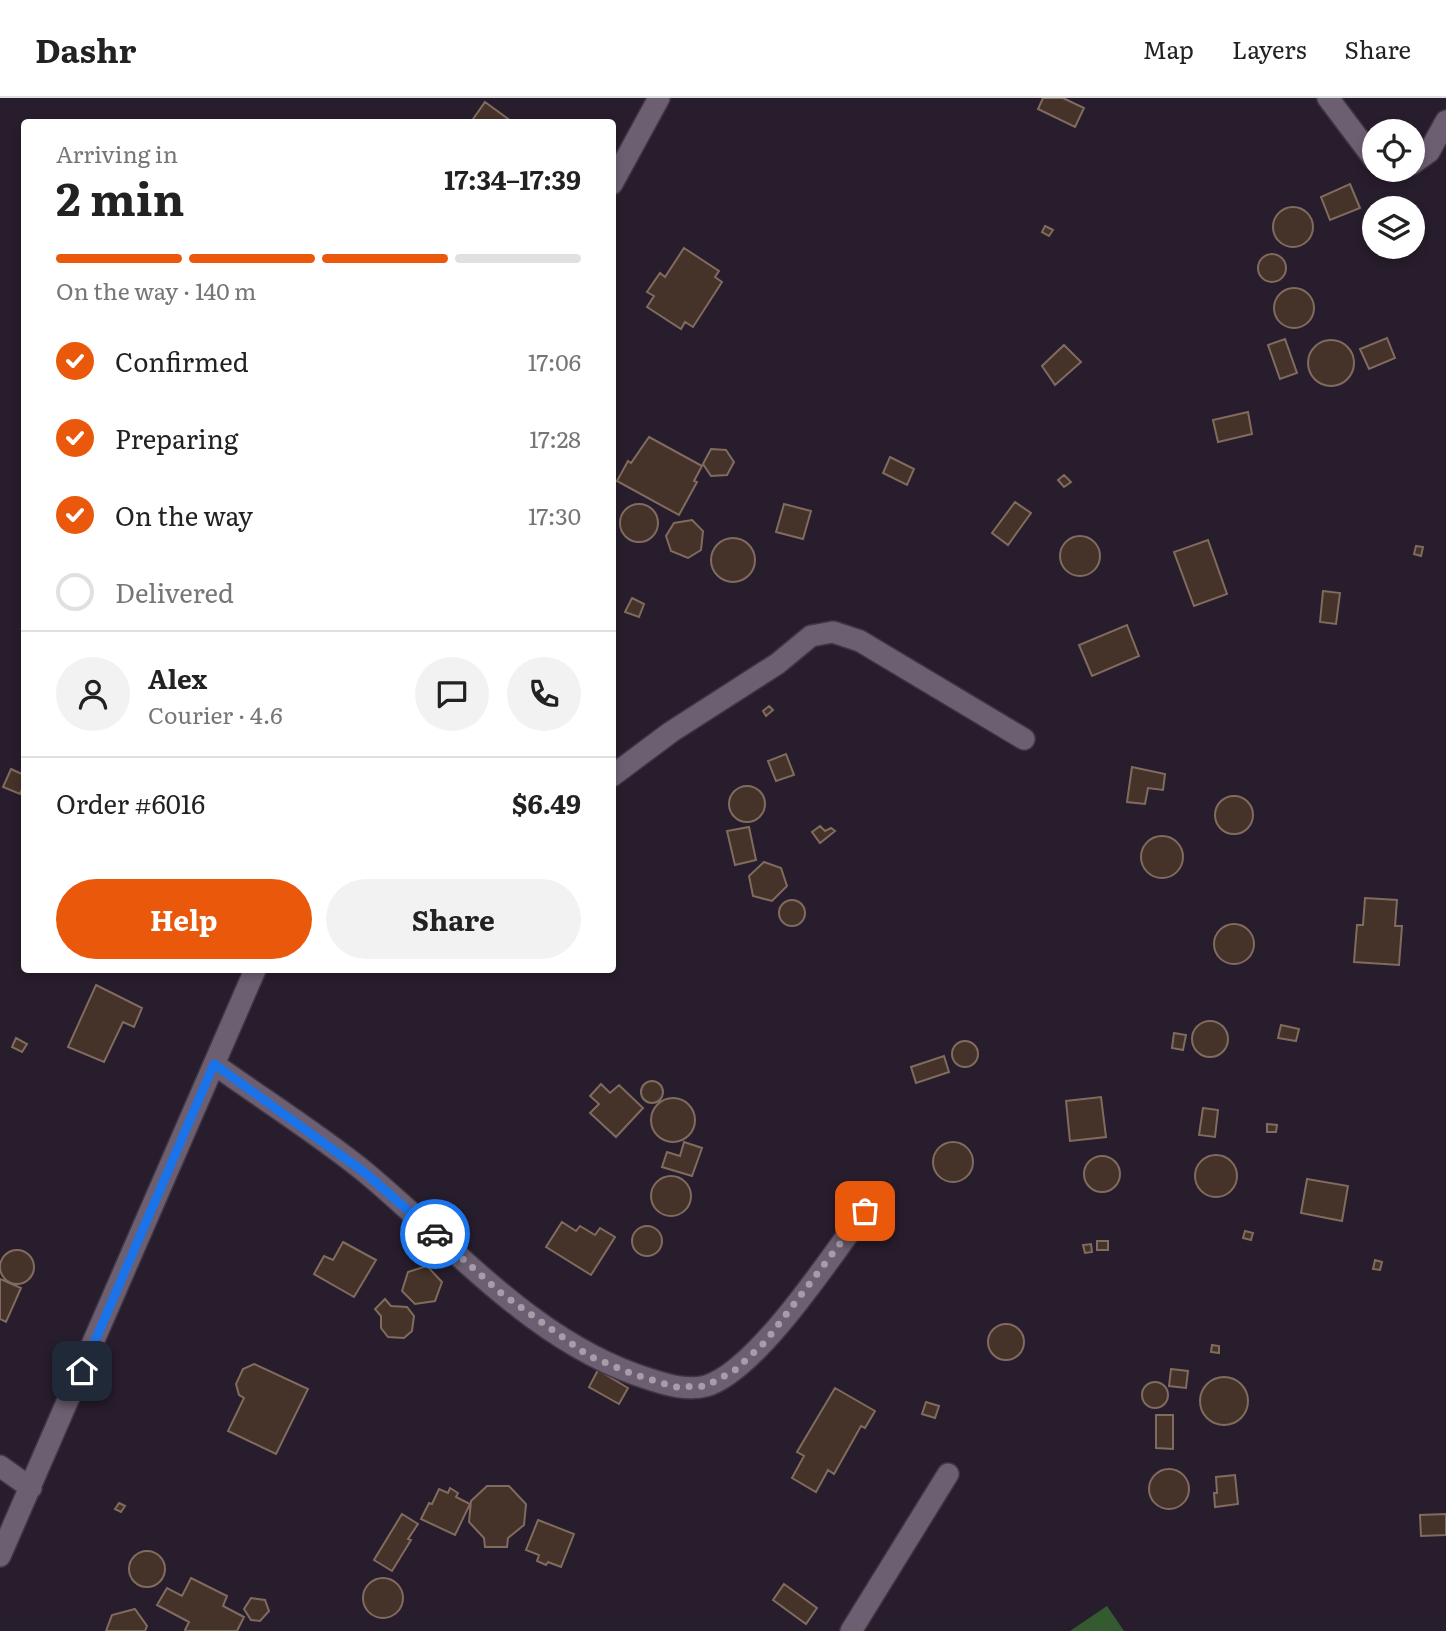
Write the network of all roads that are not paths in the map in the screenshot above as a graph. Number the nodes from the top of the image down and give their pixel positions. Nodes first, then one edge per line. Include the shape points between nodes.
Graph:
1 (659, 98) edge
2 (1328, 98) edge
3 (1446, 121) edge
4 (1362, 143) edge
5 (1425, 155) edge
6 (616, 177) edge
7 (1024, 739) dead end
8 (616, 773) edge
9 (254, 973) edge
10 (214, 1064) junction
11 (865, 1211) dead end
12 (0, 1466) edge
13 (948, 1474) dead end
14 (31, 1488) junction
15 (0, 1556) edge
16 (850, 1631) edge

1 - 6 street
2 - 4 street
3 - 5 street
7 - 8 street via 860,641 833,632 811,636
9 - 10 street
10 - 11 street via 364,1172 501,1293 548,1328 589,1356 675,1387 706,1386 735,1370 765,1342
10 - 14 street
12 - 14 street
13 - 16 street
14 - 15 street

